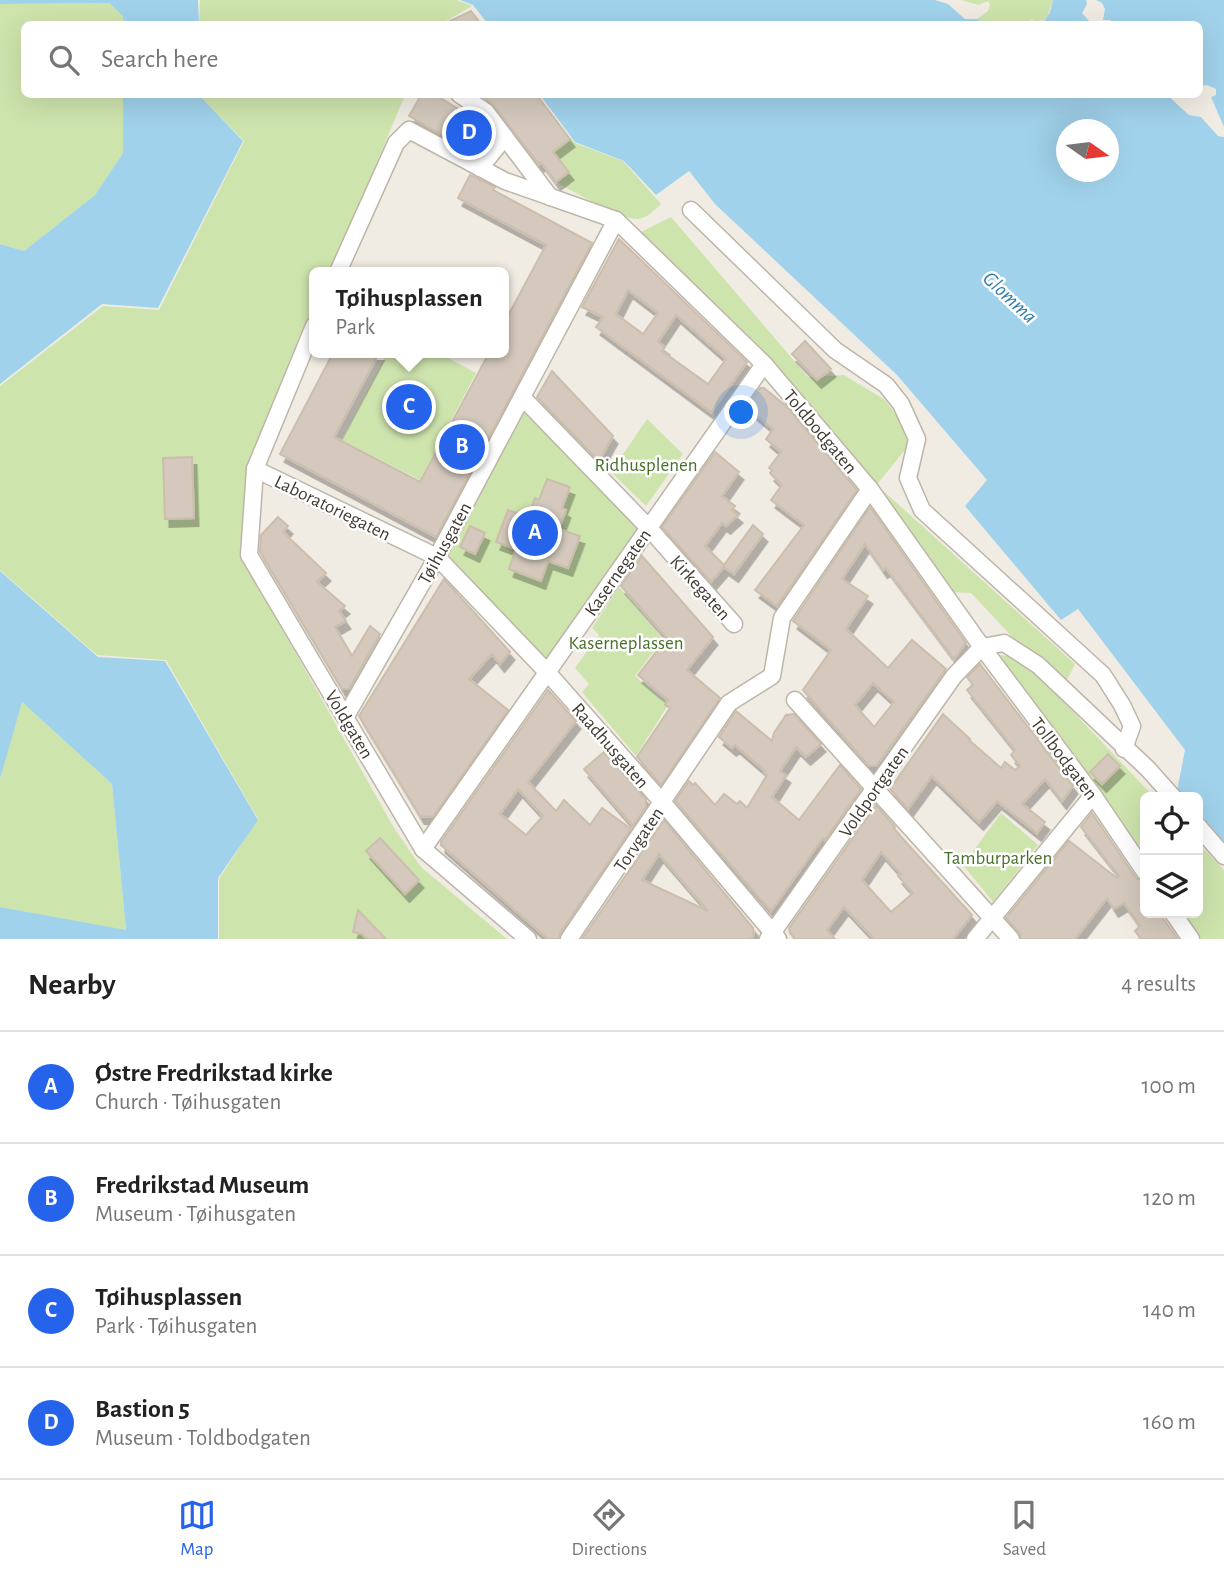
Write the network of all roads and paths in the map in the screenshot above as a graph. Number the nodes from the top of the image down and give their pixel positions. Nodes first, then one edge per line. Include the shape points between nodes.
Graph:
1 (465, 98) edge
2 (505, 137) junction
3 (480, 168) junction
4 (550, 197) junction
5 (691, 210) dead end
6 (616, 220) junction
7 (340, 267) edge
8 (309, 338) edge
9 (764, 364) junction
10 (523, 398) junction
11 (255, 469) junction
12 (870, 489) junction
13 (648, 527) junction
14 (437, 557) junction
15 (734, 624) dead end
16 (982, 647) junction
17 (547, 672) junction
18 (795, 700) dead end
19 (346, 716) junction
20 (1128, 751) junction
21 (875, 790) junction
22 (1168, 792) edge
23 (1093, 795) junction
24 (663, 803) junction
25 (1203, 832) edge
26 (423, 849) junction
27 (1224, 856) edge
28 (1140, 865) edge
29 (992, 918) junction
30 (1176, 918) edge
31 (773, 937) edge
32 (528, 939) edge
33 (569, 939) edge
34 (975, 939) edge
35 (1012, 939) edge
36 (1191, 939) edge

1 - 2 street via 486,111
2 - 3 street
2 - 4 street
3 - 4 street, Toldbodgaten
3 - 7 street, Toldbodgaten via 409,131 396,143
4 - 6 street, Toldbodgaten
5 - 20 street via 835,350 886,385 901,404 917,439 908,478 922,510 1103,675 1132,726
6 - 9 street, Toldbodgaten
6 - 10 street, Tøihusgaten
8 - 11 street, Laboratoriegaten
9 - 12 street, Toldbodgaten
9 - 13 street, Kasernegaten
10 - 13 street, Kirkegaten
10 - 14 street, Tøihusgaten
11 - 14 street, Laboratoriegaten
11 - 19 street, Voldgaten via 249,555
12 - 16 street, Toldbodgaten
12 - 24 street, Torvgaten via 782,618 772,676 729,703
13 - 15 street, Kirkegaten
13 - 17 street, Kasernegaten
14 - 17 street, Raadhusgaten
14 - 19 street, Tøihusgaten
16 - 20 street via 1004,643 1019,651
16 - 21 street, Voldportgaten via 954,676
16 - 23 street, Tollbodgaten
17 - 24 street, Raadhusgaten
17 - 26 street, Kasernegaten
18 - 21 street
19 - 26 street, Voldgaten
20 - 22 street
21 - 29 street
21 - 31 street, Voldportgaten
23 - 28 street, Tollbodgaten
23 - 29 street
24 - 31 street, Raadhusgaten
24 - 33 street, Torvgaten
25 - 27 street
26 - 32 street, Voldgaten
29 - 34 street
29 - 35 street
30 - 36 street

